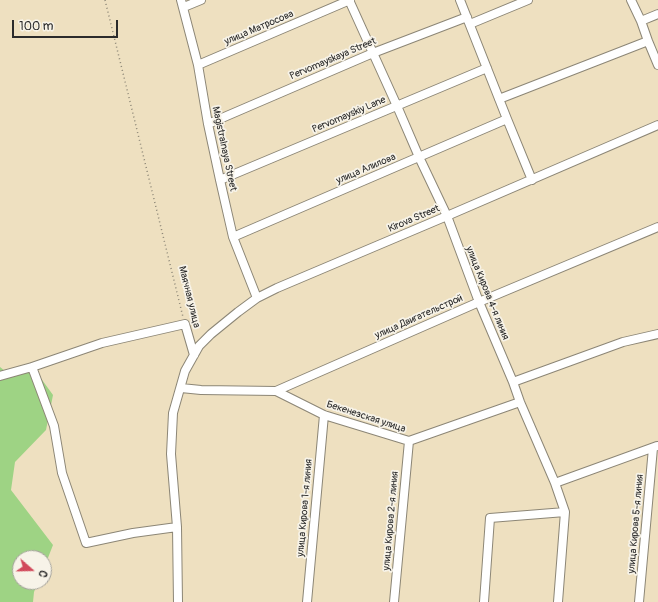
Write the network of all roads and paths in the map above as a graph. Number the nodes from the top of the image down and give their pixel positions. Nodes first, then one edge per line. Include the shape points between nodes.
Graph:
1 (105, 0) edge
2 (201, 0) edge
3 (349, 0) edge
4 (460, 0) edge
5 (528, 0) edge
6 (631, 0) edge
7 (182, 4) edge
8 (658, 14) edge
9 (469, 20) junction
10 (641, 21) junction
11 (648, 40) junction
12 (373, 52) junction
13 (198, 65) junction
14 (658, 65) edge
15 (487, 68) junction
16 (499, 99) junction
17 (397, 106) junction
18 (507, 119) junction
19 (208, 124) junction
20 (658, 125) edge
21 (419, 157) junction
22 (220, 180) junction
23 (532, 180) junction
24 (447, 216) junction
25 (658, 227) edge
26 (233, 237) junction
27 (257, 298) junction
28 (479, 302) junction
29 (185, 324) junction
30 (658, 334) edge
31 (194, 355) junction
32 (32, 367) junction
33 (0, 376) edge
34 (513, 382) junction
35 (181, 388) junction
36 (276, 391) junction
37 (520, 402) junction
38 (324, 415) junction
39 (409, 441) junction
40 (656, 447) edge
41 (555, 482) junction
42 (565, 512) junction
43 (177, 527) junction
44 (178, 602) edge
45 (307, 602) edge
46 (394, 602) edge
47 (484, 602) edge
48 (558, 602) edge
49 (639, 602) edge

1 - 29 path, Маячная улица
2 - 7 street
3 - 12 street, улица Кирова 4-я линия
3 - 13 street, улица Матросова
4 - 9 street
5 - 9 street, Pervomayskaya Street
6 - 10 street
7 - 13 street, Magistralnaya Street
8 - 10 street
9 - 12 street, Pervomayskaya Street
9 - 15 street
10 - 11 street
11 - 14 street
11 - 16 street
12 - 17 street, улица Кирова 4-я линия
12 - 19 street, Pervomayskaya Street
13 - 19 street, Magistralnaya Street
15 - 16 street
15 - 17 street, Pervomayskiy Lane
16 - 18 street
17 - 21 street, улица Кирова 4-я линия
17 - 22 street, Pervomayskiy Lane
18 - 21 street, улица Алилова
18 - 23 street
19 - 22 street, Magistralnaya Street
20 - 23 street, Kirova Street
21 - 24 street, улица Кирова 4-я линия
21 - 26 street, улица Алилова
22 - 26 street, Magistralnaya Street
23 - 24 street, Kirova Street
24 - 27 street, Kirova Street
24 - 28 street, улица Кирова 4-я линия
25 - 28 street, улица Двигательстрой
26 - 27 street, Magistralnaya Street
27 - 31 street, Kirova Street via 211,334
28 - 34 street, улица Кирова 4-я линия
28 - 36 street, улица Двигательстрой
29 - 31 street, Маячная улица
29 - 32 street via 102,343
30 - 34 street via 623,342
31 - 35 street via 185,371
32 - 33 street
32 - 43 street via 54,426 62,473 86,543
34 - 37 street, улица Кирова 4-я линия
35 - 36 street, улица Двигательстрой
35 - 43 street via 173,413 171,454
36 - 38 street, Бекенезская улица
37 - 39 street, Бекенезская улица
37 - 41 street, улица Кирова 4-я линия
38 - 39 street, Бекенезская улица
38 - 45 street, улица Кирова 1-я линия
39 - 46 street, улица Кирова 2-я линия
40 - 41 street
40 - 49 street, улица Кирова 5-я линия
41 - 42 street, улица Кирова 4-я линия
42 - 47 street via 490,518
42 - 48 street, улица Кирова 4-я линия
43 - 44 street

